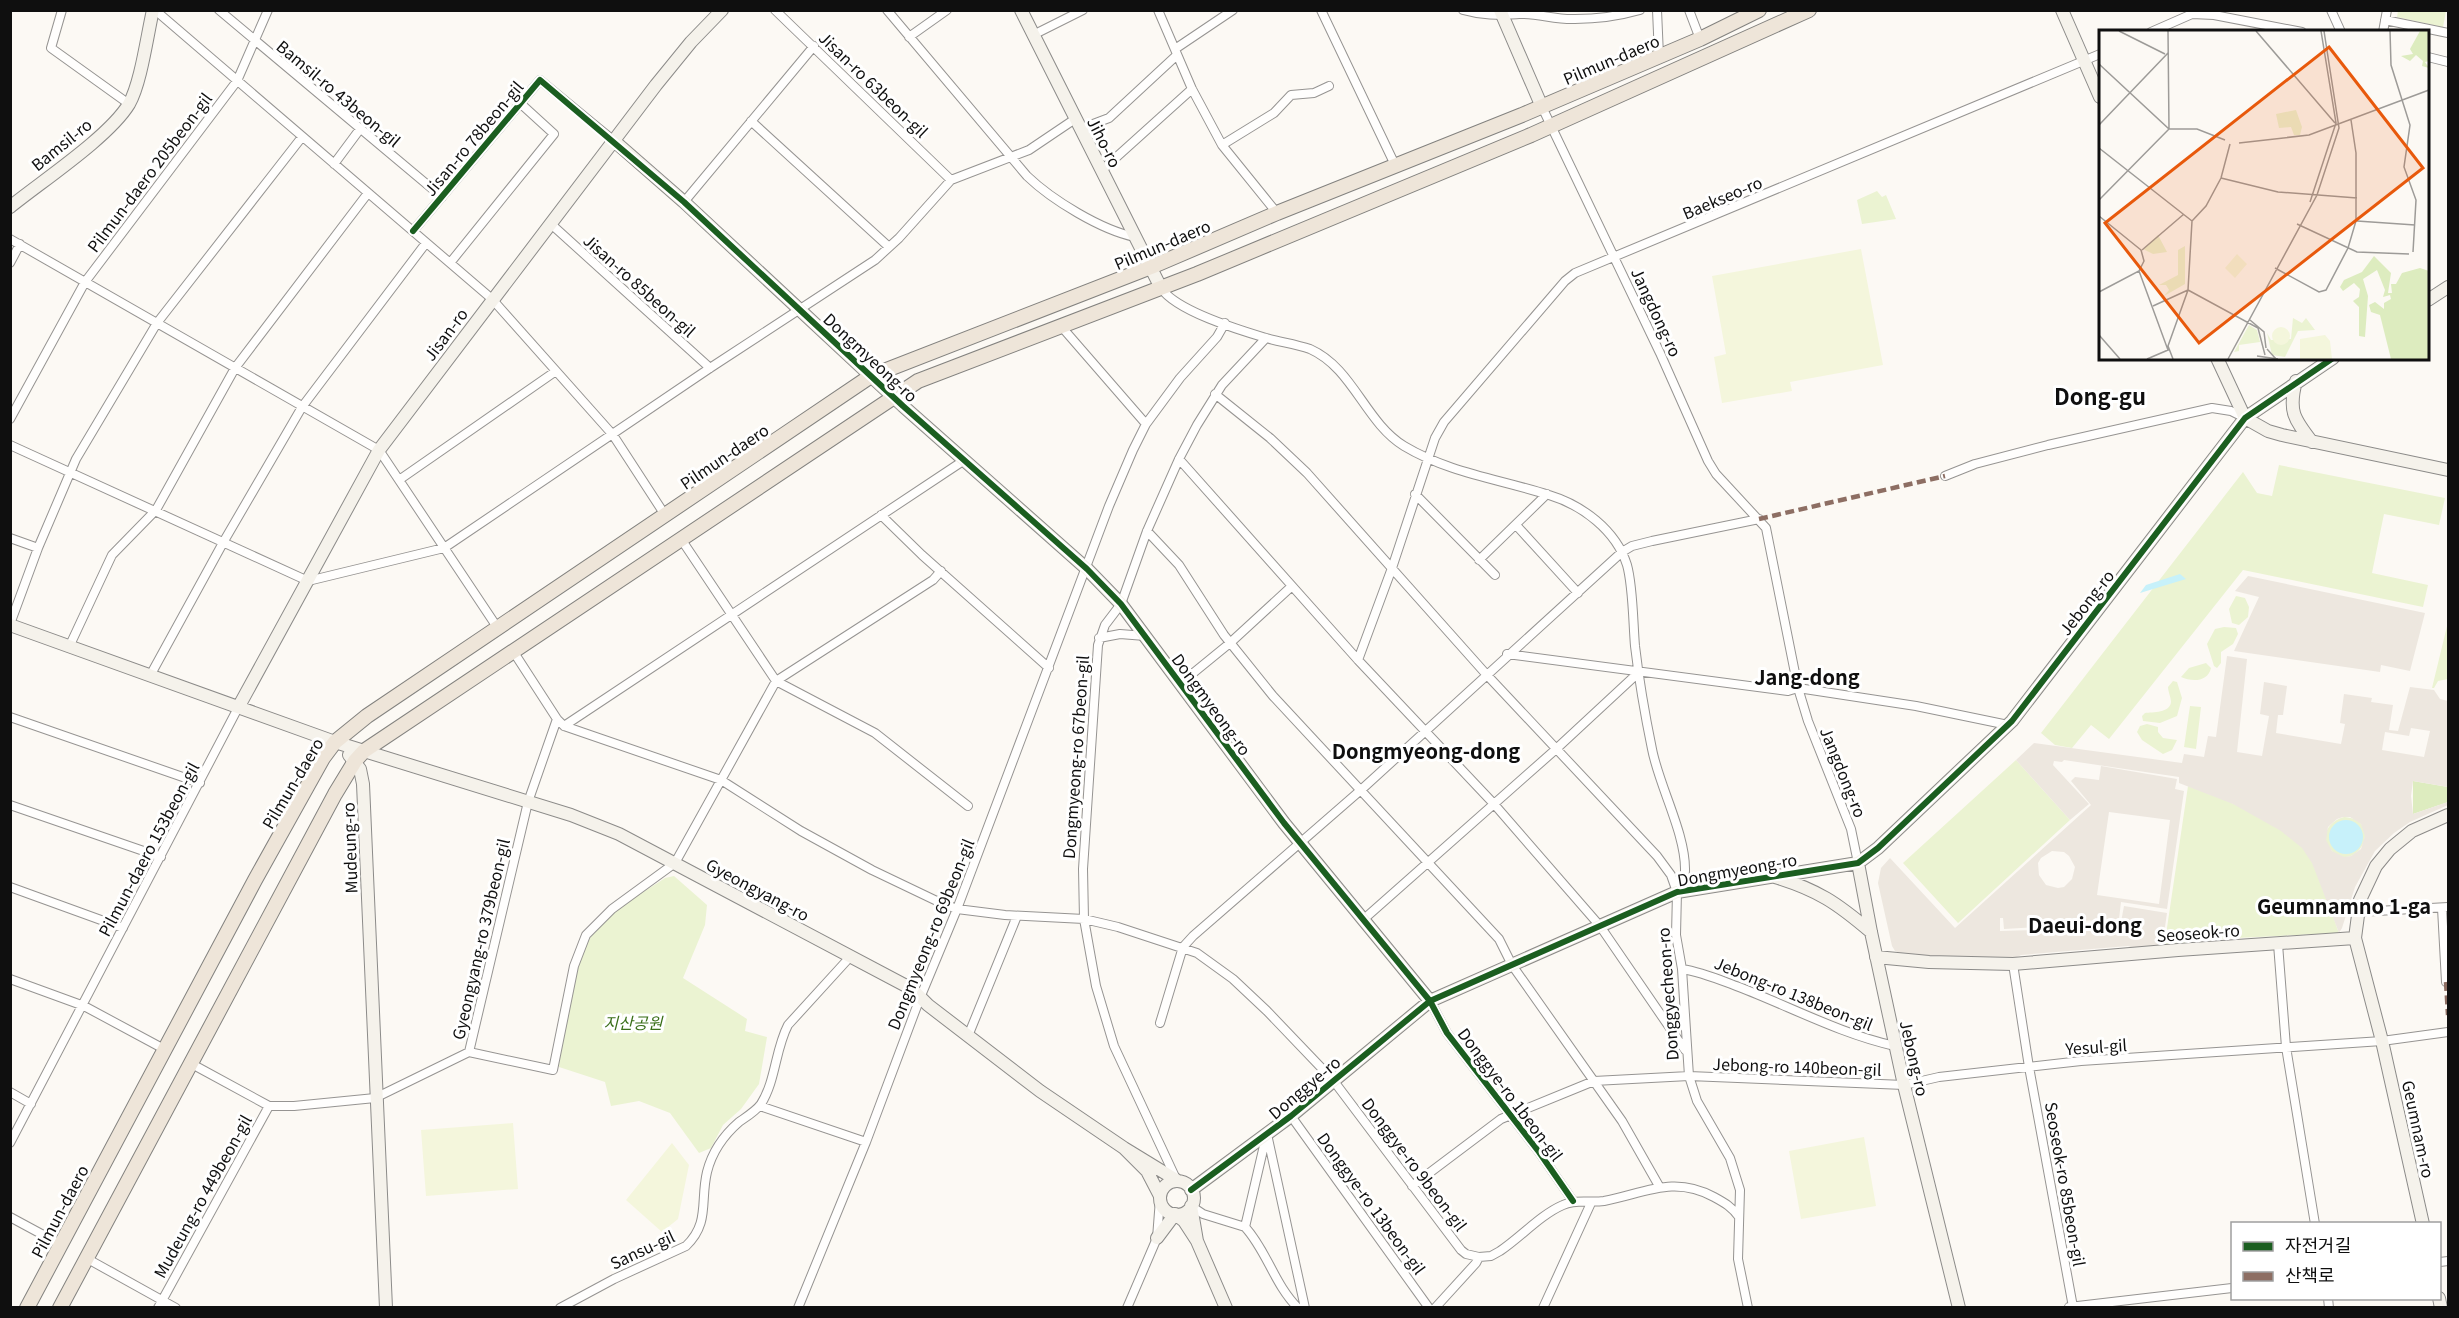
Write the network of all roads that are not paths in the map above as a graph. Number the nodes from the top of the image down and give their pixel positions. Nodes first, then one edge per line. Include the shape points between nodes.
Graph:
1 (62, 10) edge
2 (154, 10) edge
3 (219, 10) edge
4 (268, 10) edge
5 (722, 10) edge
6 (775, 10) edge
7 (887, 10) edge
8 (947, 10) edge
9 (1021, 10) edge
10 (1083, 10) edge
11 (1158, 10) edge
12 (1233, 10) edge
13 (1321, 10) edge
14 (1463, 10) edge
15 (1640, 10) edge
16 (1657, 10) edge
17 (1689, 10) edge
18 (1758, 10) edge
19 (1809, 10) edge
20 (2062, 10) edge
21 (2223, 10) edge
22 (2331, 10) edge
23 (2213, 13) edge
24 (1502, 14) edge
25 (2386, 15) edge
26 (2415, 29) edge
27 (2156, 30) edge
28 (2293, 30) edge
29 (2340, 30) edge
30 (2382, 30) edge
31 (2429, 31) edge
32 (2448, 33) edge
33 (1033, 34) junction
34 (909, 37) junction
35 (1700, 39) junction
36 (254, 42) junction
37 (813, 46) junction
38 (1176, 52) junction
39 (2099, 54) edge
40 (1659, 56) junction
41 (2429, 57) edge
42 (2085, 61) junction
43 (2448, 62) edge
44 (237, 81) junction
45 (1329, 86) dead end
46 (1192, 89) junction
47 (2099, 95) edge
48 (520, 103) junction
49 (129, 104) junction
50 (1542, 107) junction
51 (751, 121) junction
52 (1078, 124) junction
53 (1551, 125) junction
54 (360, 129) junction
55 (302, 136) junction
56 (613, 140) junction
57 (1222, 145) junction
58 (1011, 156) junction
59 (334, 164) junction
60 (1396, 167) junction
61 (1101, 171) junction
62 (951, 180) junction
63 (368, 194) junction
64 (441, 197) junction
65 (684, 202) junction
66 (10, 207) edge
67 (1277, 213) junction
68 (551, 225) junction
69 (413, 231) junction
70 (1135, 237) junction
71 (10, 239) edge
72 (426, 243) junction
73 (20, 244) junction
74 (889, 247) junction
75 (1615, 257) junction
76 (10, 262) edge
77 (450, 263) junction
78 (1150, 267) junction
79 (85, 282) junction
80 (2448, 287) edge
81 (1161, 288) junction
82 (492, 299) junction
83 (2429, 299) edge
84 (800, 309) junction
85 (157, 323) junction
86 (1225, 323) junction
87 (1060, 325) junction
88 (1266, 338) junction
89 (2218, 360) edge
90 (2329, 360) edge
91 (235, 368) junction
92 (710, 368) junction
93 (556, 371) junction
94 (871, 376) junction
95 (2296, 381) junction
96 (1215, 394) junction
97 (895, 398) junction
98 (302, 407) junction
99 (2245, 418) junction
100 (10, 420) edge
101 (1146, 424) junction
102 (613, 435) junction
103 (2312, 442) junction
104 (10, 445) edge
105 (379, 450) junction
106 (1179, 459) junction
107 (1426, 459) junction
108 (963, 461) junction
109 (2448, 470) edge
110 (70, 471) junction
111 (1945, 476) dead end
112 (399, 480) junction
113 (1415, 494) junction
114 (1547, 494) junction
115 (156, 510) junction
116 (881, 514) junction
117 (665, 515) junction
118 (1760, 519) junction
119 (1516, 525) junction
120 (1147, 531) junction
121 (10, 538) edge
122 (681, 539) junction
123 (224, 541) junction
124 (38, 548) junction
125 (444, 548) junction
126 (1622, 552) junction
127 (1479, 560) junction
128 (1392, 568) junction
129 (1087, 569) junction
130 (941, 571) junction
131 (1495, 575) dead end
132 (308, 581) junction
133 (1292, 586) junction
134 (1578, 593) junction
135 (1121, 604) junction
136 (732, 615) junction
137 (10, 624) edge
138 (497, 627) junction
139 (1145, 636) junction
140 (1100, 638) junction
141 (1230, 643) junction
142 (70, 645) junction
143 (513, 651) junction
144 (1507, 654) junction
145 (1358, 660) junction
146 (1049, 668) junction
147 (1638, 673) junction
148 (151, 674) junction
149 (1486, 674) junction
150 (776, 681) junction
151 (1181, 683) junction
152 (1798, 688) junction
153 (239, 706) junction
154 (10, 717) edge
155 (557, 719) junction
156 (2008, 725) junction
157 (564, 726) junction
158 (1425, 730) junction
159 (335, 742) junction
160 (1556, 750) junction
161 (360, 756) junction
162 (721, 780) junction
163 (200, 783) junction
164 (1362, 789) junction
165 (528, 802) junction
166 (1494, 804) junction
167 (10, 805) edge
168 (968, 806) dead end
169 (2448, 815) edge
170 (1301, 843) junction
171 (161, 856) junction
172 (1428, 862) junction
173 (675, 863) junction
174 (1858, 863) junction
175 (1771, 876) junction
176 (10, 887) edge
177 (1677, 892) junction
178 (2445, 908) edge
179 (957, 909) junction
180 (2359, 912) junction
181 (1017, 916) junction
182 (1084, 919) junction
183 (1364, 919) junction
184 (1600, 926) junction
185 (123, 928) junction
186 (1871, 932) junction
187 (2355, 938) junction
188 (2278, 944) junction
189 (1183, 947) junction
190 (850, 957) junction
191 (1876, 957) junction
192 (2013, 964) junction
193 (1512, 965) junction
194 (1682, 969) junction
195 (10, 979) edge
196 (2446, 982) dead end
197 (920, 998) junction
198 (1430, 1001) junction
199 (84, 1006) junction
200 (1160, 1023) dead end
201 (2448, 1032) edge
202 (968, 1036) junction
203 (2382, 1041) junction
204 (1895, 1046) junction
205 (2286, 1047) junction
206 (164, 1049) junction
207 (1686, 1051) junction
208 (469, 1052) junction
209 (190, 1064) junction
210 (2029, 1067) junction
211 (1689, 1076) junction
212 (1333, 1080) junction
213 (1594, 1081) junction
214 (1904, 1085) junction
215 (10, 1092) edge
216 (375, 1098) junction
217 (31, 1104) junction
218 (269, 1106) junction
219 (760, 1106) junction
220 (1509, 1114) junction
221 (1291, 1116) junction
222 (1267, 1134) junction
223 (866, 1142) junction
224 (10, 1143) edge
225 (1124, 1148) junction
226 (1178, 1181) junction
227 (1412, 1186) junction
228 (1659, 1186) junction
229 (1191, 1190) junction
230 (1160, 1197) junction
231 (1573, 1201) junction
232 (1591, 1203) junction
233 (1191, 1206) junction
234 (1175, 1214) junction
235 (10, 1217) edge
236 (1739, 1217) junction
237 (2315, 1222) edge
238 (2422, 1222) edge
239 (1245, 1227) junction
240 (1157, 1238) junction
241 (1197, 1241) junction
242 (60, 1244) junction
243 (1479, 1257) junction
244 (86, 1258) junction
245 (2231, 1288) edge
246 (160, 1304) edge
247 (2073, 1307) edge
248 (27, 1308) edge
249 (60, 1308) edge
250 (176, 1308) edge
251 (386, 1308) edge
252 (560, 1308) edge
253 (798, 1308) edge
254 (1126, 1308) edge
255 (1226, 1308) edge
256 (1298, 1308) edge
257 (1305, 1308) edge
258 (1429, 1308) edge
259 (1435, 1308) edge
260 (1543, 1308) edge
261 (1748, 1308) edge
262 (1959, 1308) edge
263 (2068, 1308) edge

1 - 49 street via 51,48
2 - 44 street
2 - 49 street, Bamsil-ro
3 - 36 street, Bamsil-ro 43beon-gil
4 - 36 street, Pilmun-daero 205beon-gil
5 - 56 street, Jisan-ro via 691,42
6 - 37 street, Jisan-ro 63beon-gil
7 - 34 street
8 - 34 street
9 - 33 street, Jiho-ro
10 - 33 street
11 - 38 street
12 - 38 street
13 - 60 street
14 - 24 street
15 - 24 street via 1574,20
16 - 40 street
17 - 35 street
18 - 35 main road, Pilmun-daero
19 - 53 main road
20 - 42 street
21 - 23 street
22 - 29 street
23 - 27 street via 2192,14
23 - 28 street
24 - 50 street
25 - 26 street
25 - 30 street
31 - 32 street
33 - 52 street, Jiho-ro
34 - 58 street
35 - 40 main road, Pilmun-daero
36 - 44 street, Pilmun-daero 205beon-gil
36 - 54 street, Bamsil-ro 43beon-gil
37 - 51 street
37 - 62 street, Jisan-ro 63beon-gil
38 - 46 street
38 - 52 street via 1109,118
39 - 42 street, Baekseo-ro
40 - 50 main road, Pilmun-daero
41 - 43 street
42 - 47 street
42 - 75 street, Baekseo-ro
44 - 55 street
44 - 79 street, Pilmun-daero 205beon-gil
45 - 57 street via 1314,93 1291,95 1274,113
46 - 57 street
46 - 61 street
48 - 56 street, Jisan-ro 78beon-gil via 540,80
48 - 64 street, Jisan-ro 78beon-gil
48 - 77 street via 554,134
49 - 66 street, Bamsil-ro via 108,128
50 - 53 street, Jangdong-ro
50 - 60 main road, Pilmun-daero
51 - 65 street
51 - 74 street
52 - 58 street
52 - 61 street, Jiho-ro
53 - 75 street, Jangdong-ro
53 - 81 main road
54 - 59 street
54 - 64 street, Bamsil-ro 43beon-gil
55 - 59 street
55 - 85 street
56 - 65 street, Dongmyeong-ro
56 - 68 street, Jisan-ro
57 - 67 street
58 - 62 street
58 - 70 street via 1041,190 1112,231
59 - 63 street
60 - 67 main road, Pilmun-daero
61 - 70 street, Jiho-ro
62 - 74 street
63 - 69 street
63 - 91 street
64 - 69 street, Jisan-ro 78beon-gil
65 - 84 street, Dongmyeong-ro
67 - 78 main road, Pilmun-daero
68 - 82 street, Jisan-ro
68 - 92 street, Jisan-ro 85beon-gil
69 - 72 street
70 - 78 street, Jiho-ro
71 - 73 street
72 - 77 street
72 - 98 street
73 - 76 street
73 - 79 street
74 - 84 street
75 - 107 street, Baekseo-ro via 1584,268 1565,281 1444,422
75 - 118 street, Jangdong-ro via 1708,461 1745,507
77 - 82 street
78 - 81 street, Jiho-ro
78 - 94 main road, Pilmun-daero
79 - 85 street
79 - 100 street, Pilmun-daero 205beon-gil
80 - 83 street
81 - 86 street, Donggyecheon-ro via 1178,305
81 - 87 main road
82 - 93 street
82 - 105 street, Jisan-ro
84 - 92 street
84 - 94 street, Dongmyeong-ro
85 - 91 street
85 - 110 street
86 - 88 street, Donggyecheon-ro
86 - 101 street, Dongmyeong-ro 69beon-gil
87 - 97 main road via 918,381
87 - 101 street
88 - 96 street
88 - 107 street, Donggyecheon-ro via 1310,349 1325,358 1386,432
89 - 99 street
90 - 95 street, Jebong-ro
91 - 98 street
91 - 115 street
92 - 102 street
93 - 102 street
93 - 112 street
94 - 97 street, Dongmyeong-ro
94 - 117 main road, Pilmun-daero
95 - 99 street, Jebong-ro
95 - 103 street via 2293,415
96 - 106 street, Dongmyeong-ro 67beon-gil
96 - 128 street via 1297,462
97 - 108 street, Dongmyeong-ro
97 - 122 main road
98 - 105 street
98 - 123 street
99 - 103 street via 2268,431
99 - 111 street via 2212,408 2048,445
99 - 156 street, Jebong-ro
101 - 129 street, Dongmyeong-ro 69beon-gil
102 - 117 street
102 - 125 street
103 - 109 street
104 - 110 street
105 - 112 street
105 - 132 street, Jisan-ro
106 - 120 street, Dongmyeong-ro 67beon-gil
106 - 133 street
107 - 113 street
107 - 114 street, Donggyecheon-ro
108 - 116 street
108 - 129 street, Dongmyeong-ro
110 - 115 street
110 - 124 street
112 - 125 street
113 - 127 street
113 - 128 street
114 - 119 street
114 - 126 street, Donggyecheon-ro via 1581,508
115 - 123 street
115 - 142 street via 112,555
116 - 130 street
116 - 136 street
117 - 138 main road, Pilmun-daero
118 - 126 street via 1652,541
118 - 152 street, Jangdong-ro via 1766,528
119 - 127 street
119 - 134 street
120 - 135 street, Dongmyeong-ro 67beon-gil
120 - 141 street via 1179,565
121 - 124 street
122 - 136 street
122 - 143 main road
123 - 132 street
123 - 148 street
124 - 137 street
125 - 132 street
125 - 138 street
126 - 134 street
126 - 147 street, Donggyecheon-ro via 1628,567
127 - 131 street
128 - 145 street
128 - 149 street
129 - 135 street, Dongmyeong-ro
129 - 146 street, Dongmyeong-ro 69beon-gil
130 - 146 street
130 - 150 street via 933,580
132 - 153 street, Jisan-ro
133 - 141 street
133 - 145 street
134 - 144 street
135 - 139 street, Dongmyeong-ro
135 - 140 street, Dongmyeong-ro 67beon-gil
136 - 150 street
136 - 157 street
137 - 142 street
138 - 159 main road, Pilmun-daero
139 - 140 street via 1120,634
139 - 151 street, Dongmyeong-ro
140 - 182 street, Dongmyeong-ro 67beon-gil via 1084,857
141 - 151 street
141 - 164 street
142 - 148 street
143 - 155 street
143 - 161 main road
144 - 147 street
144 - 149 street
145 - 158 street
146 - 179 street, Dongmyeong-ro 69beon-gil
147 - 152 street via 1788,691
147 - 160 street
147 - 177 street, Donggyecheon-ro via 1654,759 1684,862 1684,880
148 - 153 street
149 - 158 street
149 - 160 street
150 - 162 street
150 - 168 street via 875,733
151 - 170 street, Dongmyeong-ro
152 - 156 street
152 - 174 street, Jangdong-ro via 1851,829
153 - 159 street
153 - 163 street, Pilmun-daero 153beon-gil
154 - 163 street
155 - 157 street
155 - 165 street, Gyeongyang-ro 379beon-gil
156 - 174 street, Jebong-ro
157 - 162 street
158 - 164 street
158 - 166 street
159 - 161 street, Gyeongyang-ro
159 - 206 main road, Pilmun-daero
160 - 166 street
160 - 177 street via 1667,867
161 - 165 street, Gyeongyang-ro
161 - 209 main road via 335,794
161 - 216 street, Mudeung-ro
162 - 173 street
162 - 179 street via 872,870
163 - 171 street, Pilmun-daero 153beon-gil
164 - 170 street
164 - 172 street
165 - 173 street, Gyeongyang-ro via 602,827
165 - 208 street, Gyeongyang-ro 379beon-gil
166 - 172 street
166 - 184 street
167 - 171 street
169 - 180 street via 2412,831 2384,856 2363,892
170 - 183 street, Dongmyeong-ro
170 - 189 street
171 - 185 street, Pilmun-daero 153beon-gil
172 - 183 street
172 - 193 street via 1499,939
173 - 190 street, Gyeongyang-ro
173 - 208 street via 612,909 586,935 574,966 553,1070
174 - 175 street, Dongmyeong-ro
174 - 186 street, Jebong-ro
175 - 177 street, Dongmyeong-ro
175 - 186 street via 1828,898
176 - 185 street
177 - 184 street, Dongmyeong-ro
177 - 194 street, Donggyecheon-ro via 1676,935
178 - 180 street
178 - 196 street
179 - 181 street
179 - 197 street, Dongmyeong-ro 69beon-gil
180 - 187 street
181 - 182 street
181 - 202 street
182 - 189 street, Donggye-ro 9beon-gil
182 - 226 street, Dongmyeong-ro 67beon-gil via 1096,986 1114,1046
183 - 198 street, Dongmyeong-ro
184 - 193 street, Dongmyeong-ro
184 - 207 street
185 - 199 street, Pilmun-daero 153beon-gil
186 - 191 street, Jebong-ro
187 - 188 street, Seoseok-ro
187 - 203 street, Geumnam-ro
188 - 192 street, Seoseok-ro
188 - 205 street
189 - 200 street
189 - 212 street, Donggye-ro 9beon-gil via 1233,979
190 - 197 street, Gyeongyang-ro via 904,984
190 - 219 street, Sansu-gil via 788,1025
191 - 192 street, Seoseok-ro
191 - 204 street, Jebong-ro
192 - 210 street, Seoseok-ro 85beon-gil
193 - 198 street, Dongmyeong-ro
193 - 213 street
194 - 204 street, Jebong-ro 138beon-gil via 1697,971 1863,1038
194 - 207 street, Donggyecheon-ro
195 - 199 street
197 - 202 street, Gyeongyang-ro
197 - 223 street, Dongmyeong-ro 69beon-gil
198 - 212 street, Donggye-ro
198 - 220 street, Donggye-ro 1beon-gil via 1447,1033
199 - 206 street
199 - 217 street, Pilmun-daero 153beon-gil
201 - 203 street
202 - 225 street, Gyeongyang-ro
203 - 205 street
203 - 238 street, Geumnam-ro
204 - 214 street, Jebong-ro
205 - 210 street, Yesul-gil
205 - 237 street
206 - 242 main road, Pilmun-daero
207 - 211 street, Donggyecheon-ro
208 - 216 street, Gyeongyang-ro 379beon-gil
209 - 218 street, Mudeung-ro 449beon-gil
209 - 244 main road
210 - 214 street
210 - 247 street, Seoseok-ro 85beon-gil
211 - 213 street, Jebong-ro 140beon-gil
211 - 214 street, Jebong-ro 140beon-gil
211 - 236 street, Donggyecheon-ro via 1697,1101 1734,1167 1740,1190
212 - 221 street, Donggye-ro
212 - 227 street, Donggye-ro 9beon-gil
213 - 220 street, Jebong-ro 140beon-gil
213 - 228 street
214 - 262 street, Jebong-ro
215 - 217 street
216 - 218 street, Mudeung-ro 449beon-gil
216 - 251 street, Mudeung-ro
217 - 224 street, Pilmun-daero 153beon-gil
218 - 246 street, Mudeung-ro 449beon-gil
219 - 223 street
219 - 252 street, Sansu-gil via 731,1129 714,1155 706,1174 701,1225 686,1246
220 - 227 street, Donggye-ro 1beon-gil
220 - 231 street, Donggye-ro 1beon-gil
221 - 222 street, Donggye-ro
221 - 258 street, Donggye-ro 13beon-gil
222 - 229 street, Donggye-ro
222 - 239 street
222 - 257 street
223 - 253 street, Dongmyeong-ro 69beon-gil
225 - 226 street
225 - 230 street via 1154,1180
226 - 229 street
226 - 230 street via 1164,1187
227 - 243 street, Donggye-ro 9beon-gil via 1461,1250
228 - 232 street
228 - 236 street via 1701,1190 1731,1206
229 - 233 street
230 - 234 street via 1166,1210
230 - 240 street
231 - 232 street
231 - 243 street via 1551,1212 1500,1251
232 - 260 street
233 - 234 street via 1184,1213
233 - 239 street via 1203,1214
233 - 241 street
234 - 240 street
234 - 241 street
235 - 242 street
236 - 261 street, Donggyecheon-ro via 1738,1259
239 - 256 street via 1256,1239 1285,1295
240 - 254 street
241 - 255 street
242 - 248 main road, Pilmun-daero
243 - 259 street
244 - 246 street, Mudeung-ro 449beon-gil
244 - 249 main road
245 - 247 street
246 - 250 street
247 - 263 street

